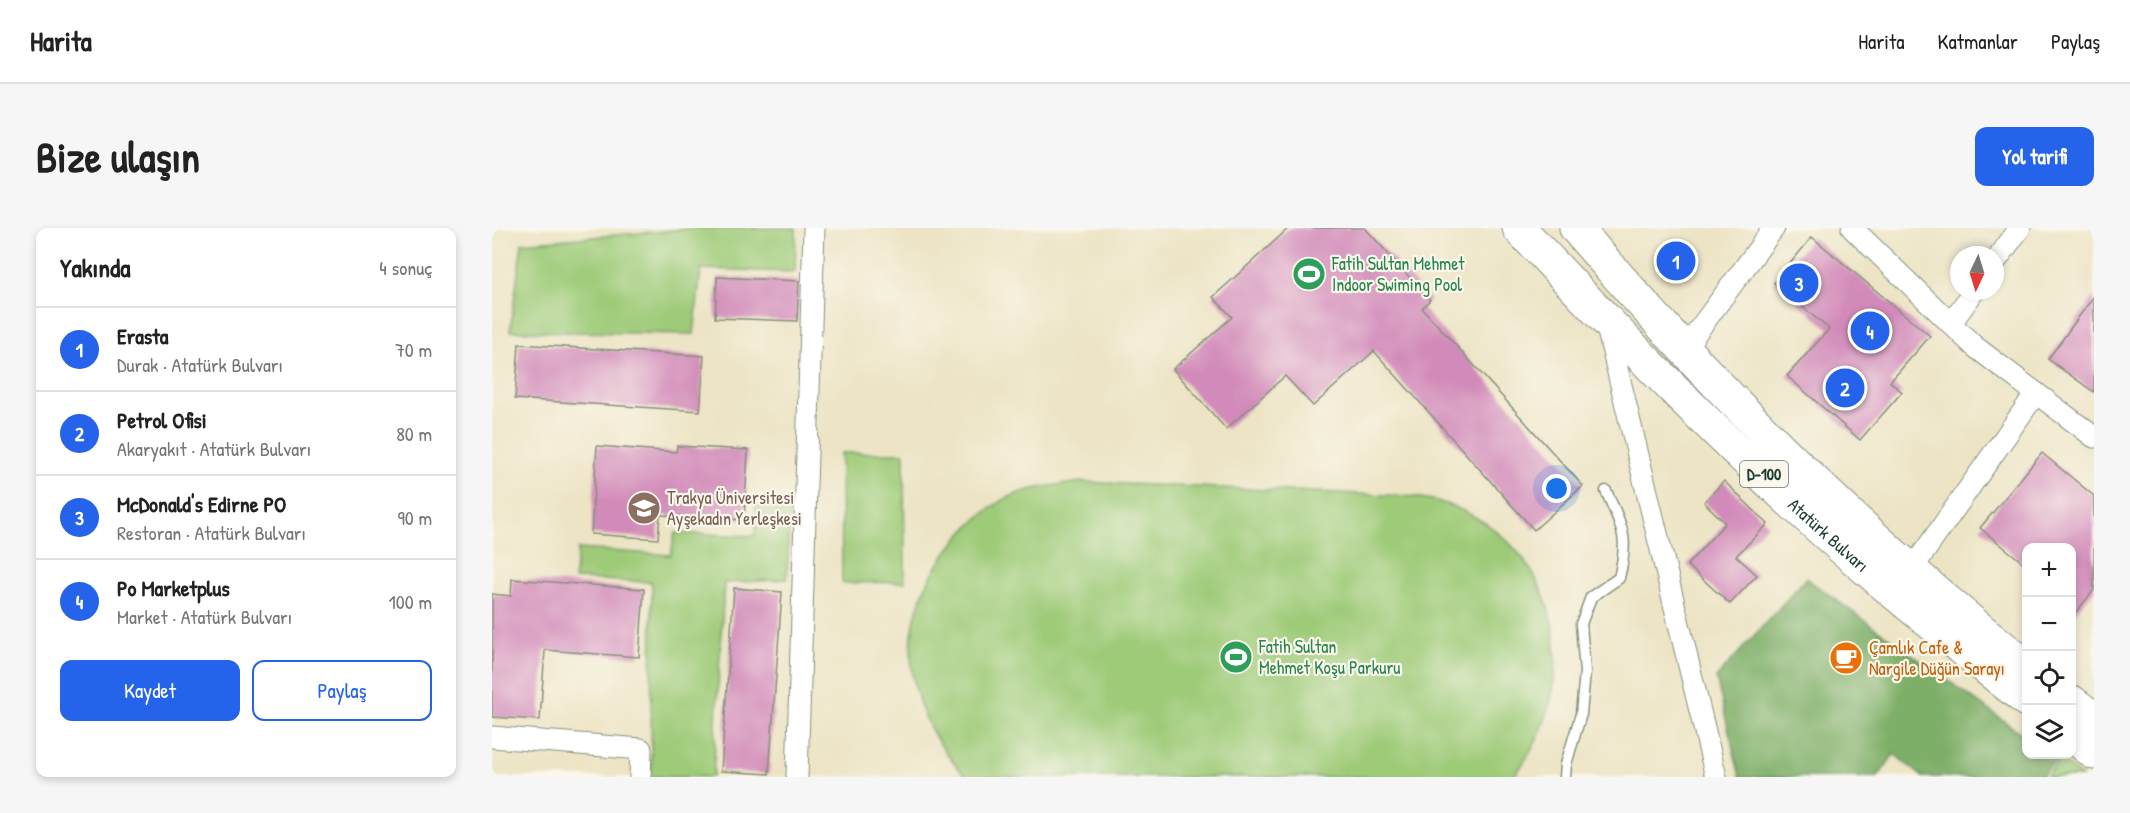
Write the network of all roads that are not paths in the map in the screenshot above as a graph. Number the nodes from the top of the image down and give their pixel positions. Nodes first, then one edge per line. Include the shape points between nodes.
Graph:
1 (814, 228) edge
2 (1519, 228) edge
3 (1576, 228) edge
4 (1774, 228) edge
5 (1852, 228) edge
6 (2020, 228) edge
7 (2004, 250) edge
8 (1968, 300) edge
9 (1605, 321) junction
10 (1951, 323) junction
11 (1685, 348) junction
12 (2036, 393) junction
13 (2091, 429) edge
14 (1606, 491) dead end
15 (1910, 572) junction
16 (2022, 663) edge
17 (2022, 697) edge
18 (2076, 705) edge
19 (2094, 719) edge
20 (492, 737) edge
21 (2076, 738) edge
22 (2094, 753) edge
23 (640, 777) edge
24 (797, 777) edge
25 (1566, 777) edge
26 (1716, 777) edge

1 - 24 street
2 - 9 main road, Atatürk Bulvarı / D-100
3 - 11 main road, Atatürk Bulvarı / D-100
4 - 11 street
5 - 10 street
6 - 7 street
8 - 10 street
9 - 17 main road, Atatürk Bulvarı / D-100 via 1870,572
9 - 26 street
10 - 12 street via 1974,346
11 - 15 main road, Atatürk Bulvarı / D-100
12 - 13 street
12 - 15 street
14 - 25 lane via 1621,524 1626,550 1619,578 1591,597 1581,624 1581,714 1566,764
15 - 16 main road, Atatürk Bulvarı / D-100
18 - 19 main road
20 - 23 street via 641,749
21 - 22 main road

